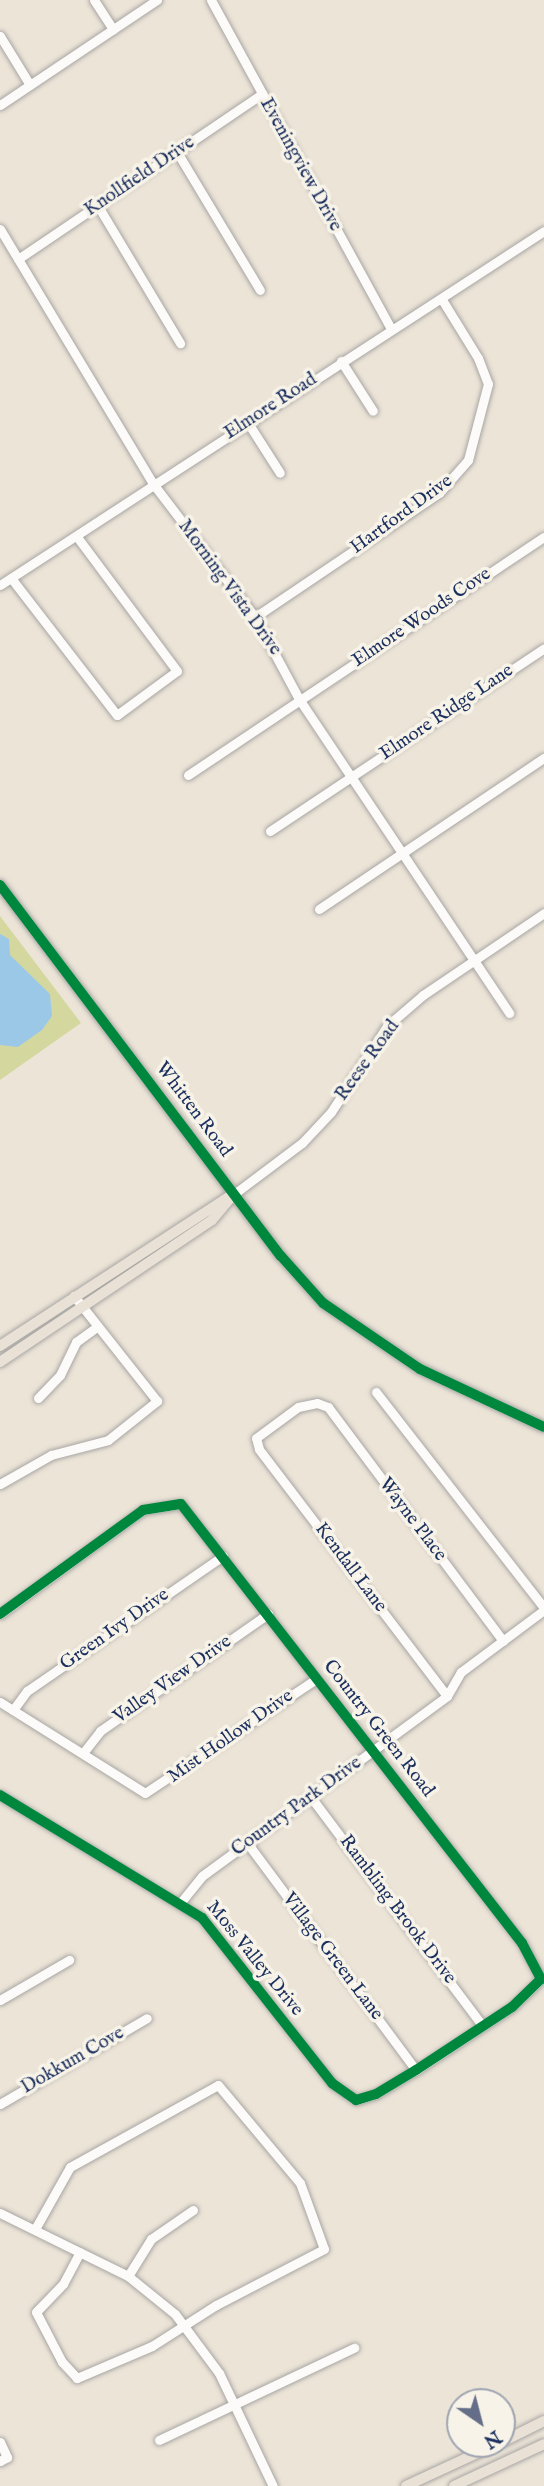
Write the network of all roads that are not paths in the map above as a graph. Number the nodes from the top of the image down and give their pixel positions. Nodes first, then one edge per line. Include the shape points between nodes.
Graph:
1 (94, 0) edge
2 (157, 0) edge
3 (211, 0) edge
4 (113, 29) junction
5 (0, 36) edge
6 (30, 85) junction
7 (262, 94) junction
8 (0, 105) edge
9 (177, 152) junction
10 (98, 206) junction
11 (0, 229) edge
12 (544, 231) edge
13 (18, 259) junction
14 (260, 290) dead end
15 (441, 298) junction
16 (391, 330) junction
17 (180, 344) dead end
18 (341, 361) junction
19 (373, 411) dead end
20 (248, 423) junction
21 (280, 473) dead end
22 (154, 485) junction
23 (77, 537) junction
24 (544, 537) edge
25 (12, 578) junction
26 (0, 585) edge
27 (255, 617) junction
28 (544, 648) edge
29 (299, 699) junction
30 (544, 758) edge
31 (188, 775) dead end
32 (350, 777) junction
33 (270, 831) dead end
34 (403, 853) junction
35 (0, 885) edge
36 (319, 909) dead end
37 (544, 913) edge
38 (473, 960) junction
39 (509, 1013) dead end
40 (234, 1194) junction
41 (74, 1296) junction
42 (82, 1307) junction
43 (95, 1328) junction
44 (0, 1346) edge
45 (0, 1362) edge
46 (376, 1392) dead end
47 (38, 1398) dead end
48 (544, 1427) edge
49 (256, 1438) joint
50 (0, 1484) edge
51 (223, 1556) junction
52 (544, 1609) edge
53 (0, 1614) edge
54 (268, 1614) junction
55 (503, 1641) junction
56 (316, 1679) junction
57 (447, 1696) junction
58 (0, 1702) edge
59 (13, 1710) junction
60 (375, 1751) junction
61 (83, 1753) junction
62 (0, 1795) edge
63 (310, 1796) junction
64 (248, 1844) junction
65 (181, 1902) junction
66 (69, 1960) dead end
67 (0, 2000) edge
68 (147, 2018) dead end
69 (482, 2025) junction
70 (416, 2070) junction
71 (0, 2104) edge
72 (193, 2210) dead end
73 (0, 2213) edge
74 (35, 2229) junction
75 (80, 2252) junction
76 (128, 2276) junction
77 (185, 2325) junction
78 (354, 2348) dead end
79 (234, 2404) junction
80 (544, 2421) edge
81 (516, 2434) edge
82 (159, 2440) dead end
83 (0, 2442) edge
84 (544, 2444) edge
85 (467, 2458) edge
86 (3, 2459) edge
87 (273, 2486) edge
88 (406, 2486) edge
89 (454, 2486) edge

1 - 4 street
2 - 4 street
3 - 7 street, Eveningview Drive
4 - 6 street
5 - 6 street
6 - 8 street
7 - 9 street, Knollfield Drive
7 - 16 street, Eveningview Drive
9 - 10 street, Knollfield Drive
9 - 14 street
10 - 13 street, Knollfield Drive
10 - 17 street
11 - 13 street, Morning Vista Drive
12 - 15 street, Elmore Road
13 - 22 street, Morning Vista Drive
15 - 16 street, Elmore Road
15 - 27 street, Hartford Drive via 478,358 488,384 468,460 439,494
16 - 18 street, Elmore Road
18 - 19 street
18 - 20 street, Elmore Road
20 - 21 street
20 - 22 street, Elmore Road
22 - 23 street, Elmore Road
22 - 27 street, Morning Vista Drive
23 - 25 street, Elmore Road
23 - 25 street via 177,671 117,715
24 - 29 street, Elmore Woods Cove
25 - 26 street, Elmore Road
27 - 29 street, Morning Vista Drive
28 - 32 street, Elmore Ridge Lane
29 - 31 street, Elmore Woods Cove
29 - 32 street, Morning Vista Drive
30 - 34 street
32 - 33 street, Elmore Ridge Lane
32 - 34 street, Morning Vista Drive
34 - 36 street
34 - 38 street, Morning Vista Drive
35 - 40 main road, Whitten Road
37 - 38 street, Reese Road
38 - 39 street, Morning Vista Drive
38 - 40 street, Reese Road via 387,1026 331,1112 302,1143
40 - 41 main road, Reese Road
40 - 42 main road, Reese Road via 212,1220
40 - 48 main road, Whitten Road via 323,1303 420,1369
41 - 42 street
41 - 44 main road, Reese Road
42 - 43 street
42 - 45 main road, Reese Road
43 - 47 street via 76,1342 60,1375
43 - 50 street via 157,1401 108,1440 51,1455
46 - 52 street
49 - 55 street, Wayne Place via 298,1407 317,1403 327,1407
49 - 57 street, Kendall Lane via 259,1448
51 - 53 street, Country Green Road via 181,1504 143,1510
51 - 54 street, Country Green Road
51 - 59 street, Green Ivy Drive via 27,1691
52 - 55 street, Country Park Drive
54 - 56 street, Country Green Road
54 - 61 street, Valley View Drive via 100,1731
55 - 57 street, Country Park Drive via 461,1672
56 - 60 street, Country Green Road
56 - 61 street, Mist Hollow Drive via 145,1793
57 - 60 street, Country Park Drive
58 - 59 street
59 - 61 street
60 - 63 street, Country Park Drive
60 - 69 street, Country Green Road via 522,1943 541,1979 512,2007
62 - 65 street, Moss Valley Drive
63 - 64 street, Country Park Drive
63 - 69 street, Rambling Brook Drive
64 - 65 street, Country Park Drive via 202,1876
64 - 70 street, Village Green Lane
65 - 70 street, Moss Valley Drive via 202,1918 331,2083 356,2100 376,2094
66 - 67 street
68 - 71 street, Dokkum Cove
69 - 70 street
72 - 76 street via 150,2239
73 - 74 street
74 - 75 street
74 - 77 street via 70,2167 218,2085 300,2183 324,2249
75 - 76 street
75 - 77 street via 66,2280 36,2312 62,2362 77,2378 152,2346
76 - 77 street
77 - 79 street
78 - 79 street
79 - 82 street
79 - 87 street
80 - 81 main road
83 - 86 street
84 - 89 main road
85 - 88 main road

